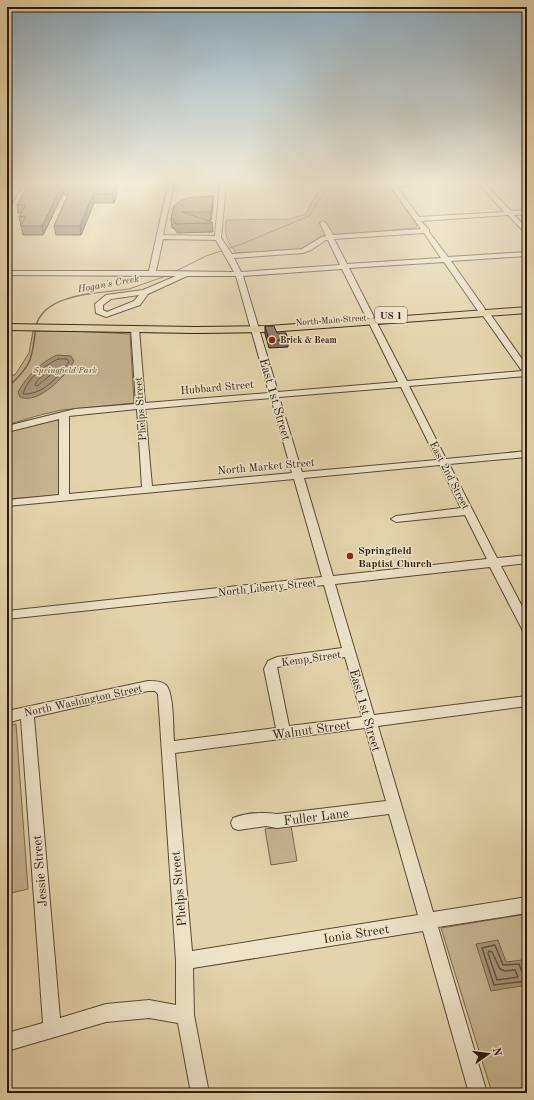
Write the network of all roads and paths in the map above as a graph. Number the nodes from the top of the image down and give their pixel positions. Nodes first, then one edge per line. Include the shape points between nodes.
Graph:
1 (357, 235) edge
2 (429, 235) edge
3 (160, 237) joint
4 (330, 237) junction
5 (218, 238) joint
6 (228, 252) junction
7 (527, 254) edge
8 (447, 260) junction
9 (345, 267) junction
10 (7, 273) edge
11 (152, 273) junction
12 (188, 273) junction
13 (239, 274) junction
14 (145, 292) junction
15 (527, 305) edge
16 (527, 310) edge
17 (483, 311) junction
18 (371, 319) junction
19 (7, 326) edge
20 (254, 328) junction
21 (135, 329) junction
22 (527, 372) edge
23 (403, 384) junction
24 (274, 394) junction
25 (140, 406) junction
26 (64, 414) junction
27 (7, 429) edge
28 (527, 454) edge
29 (443, 462) junction
30 (298, 475) junction
31 (147, 489) junction
32 (64, 498) junction
33 (7, 503) edge
34 (468, 511) junction
35 (396, 519) dead end
36 (527, 559) edge
37 (494, 562) junction
38 (328, 580) junction
39 (7, 615) edge
40 (527, 628) edge
41 (349, 652) junction
42 (159, 686) joint
43 (527, 701) edge
44 (26, 712) junction
45 (7, 716) edge
46 (369, 721) junction
47 (284, 733) junction
48 (167, 748) junction
49 (394, 807) junction
50 (238, 823) dead end
51 (527, 905) edge
52 (427, 922) junction
53 (184, 961) junction
54 (186, 1015) junction
55 (52, 1029) junction
56 (7, 1042) edge
57 (200, 1093) edge
58 (478, 1093) edge

1 - 4 street
2 - 8 street
3 - 5 street
3 - 11 street
4 - 6 street via 321,239 303,251
4 - 9 street, East 2nd Street
5 - 6 street, East 1st Street
6 - 13 street, East 1st Street
7 - 8 street
8 - 9 street
8 - 17 street
9 - 13 street
9 - 18 street, East 2nd Street
10 - 11 street
11 - 12 street
12 - 13 street
12 - 14 street
13 - 20 street, East 1st Street
14 - 14 street via 137,303 120,311 106,315 98,311 99,304 109,297
15 - 17 main road, North Main Street / US 1
16 - 17 main road, North Main Street / US 1
17 - 18 main road, North Main Street / US 1
17 - 22 street
18 - 20 main road, North Main Street / US 1 via 269,329
18 - 23 street, East 2nd Street
19 - 21 main road, North Main Street / US 1
20 - 21 main road, North Main Street / US 1
20 - 24 street, East 1st Street
21 - 25 street, Phelps Street
22 - 23 street, Hubbard Street
23 - 24 street, Hubbard Street
23 - 29 street, East 2nd Street
24 - 25 street, Hubbard Street
24 - 30 street, East 1st Street
25 - 26 street, Hubbard Street
25 - 31 street, Phelps Street
26 - 27 street, Hubbard Street
26 - 32 street
28 - 29 street, North Market Street
29 - 30 street, North Market Street
29 - 34 street, East 2nd Street
30 - 31 street, North Market Street
30 - 38 street, East 1st Street
31 - 32 street, North Market Street
32 - 33 street, North Market Street
34 - 35 street
34 - 37 street, East 2nd Street
36 - 37 street, North Liberty Street
37 - 38 street, North Liberty Street
37 - 40 street, East 2nd Street
38 - 39 street, North Liberty Street
38 - 41 street, East 1st Street
41 - 46 street, East 1st Street
41 - 47 street, Kemp Street via 272,664 270,668
42 - 44 street, North Washington Street via 148,686
42 - 48 street, Phelps Street via 164,693
43 - 46 street, Walnut Street
44 - 45 street, North Washington Street
44 - 55 street, Jessie Street
46 - 47 street, Walnut Street
46 - 49 street, East 1st Street
47 - 48 street, Walnut Street
48 - 53 street, Phelps Street
49 - 50 street, Fuller Lane
49 - 52 street, East 1st Street
51 - 52 street, Ionia Street
52 - 53 street, Ionia Street
52 - 58 street, East 1st Street
53 - 54 street, Phelps Street
54 - 55 street via 149,1010 106,1013
54 - 57 street, Phelps Street
55 - 56 street

